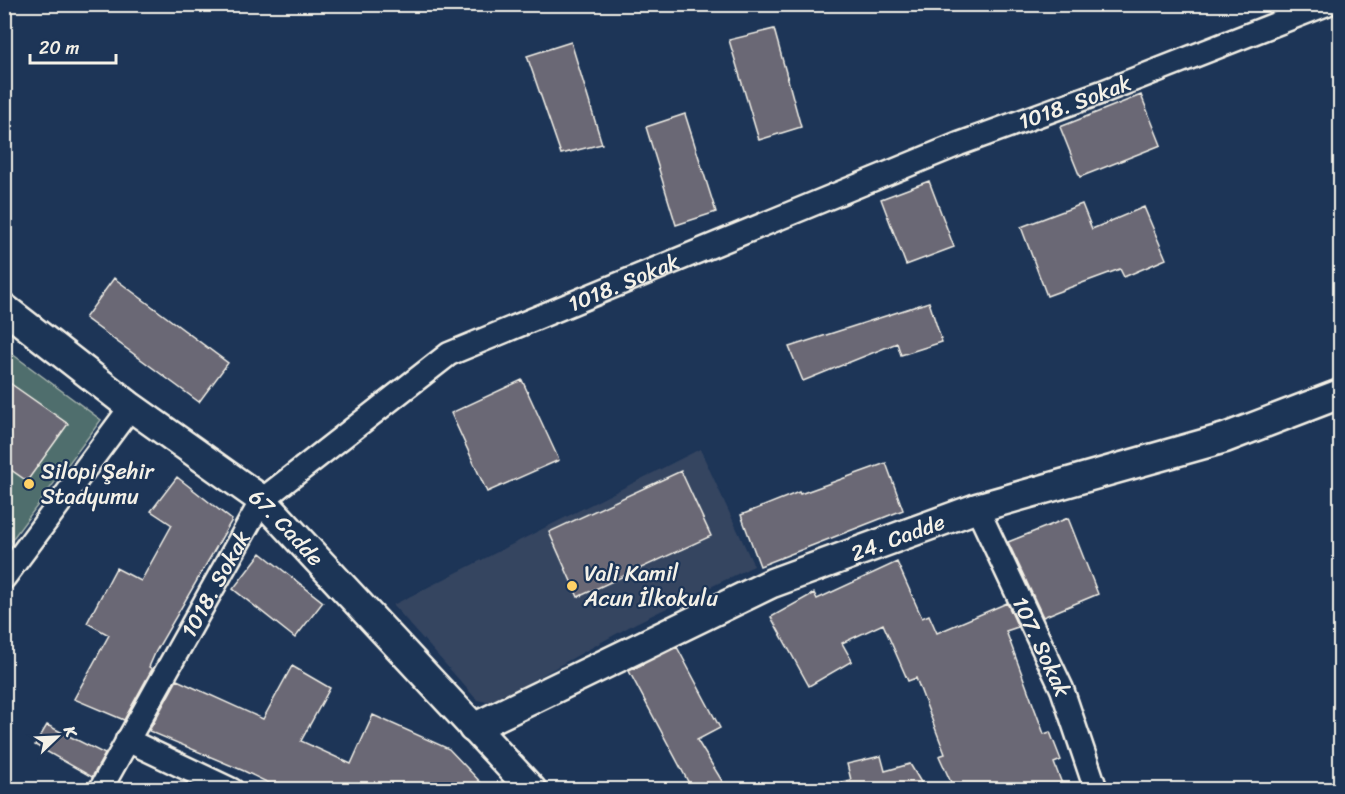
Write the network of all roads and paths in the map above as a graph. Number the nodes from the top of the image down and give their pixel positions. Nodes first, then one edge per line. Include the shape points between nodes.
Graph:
1 (1327, 4) edge
2 (4, 308) edge
3 (1341, 394) edge
4 (131, 407) junction
5 (261, 500) junction
6 (977, 508) junction
7 (4, 578) edge
8 (473, 728) junction
9 (127, 740) junction
10 (100, 789) edge
11 (232, 789) edge
12 (532, 789) edge
13 (1096, 789) edge

1 - 5 street, 1018. Sokak via 959,144 449,354
2 - 4 street, 67. Cadde
3 - 6 street, 24. Cadde via 1225,438
4 - 5 street, 67. Cadde
4 - 7 street
5 - 8 street, 67. Cadde
5 - 9 street, 1018. Sokak
6 - 8 street, 24. Cadde via 772,583
6 - 13 street, 107. Sokak via 1062,689
8 - 12 street, 67. Cadde
9 - 10 street, 1018. Sokak
9 - 11 street

